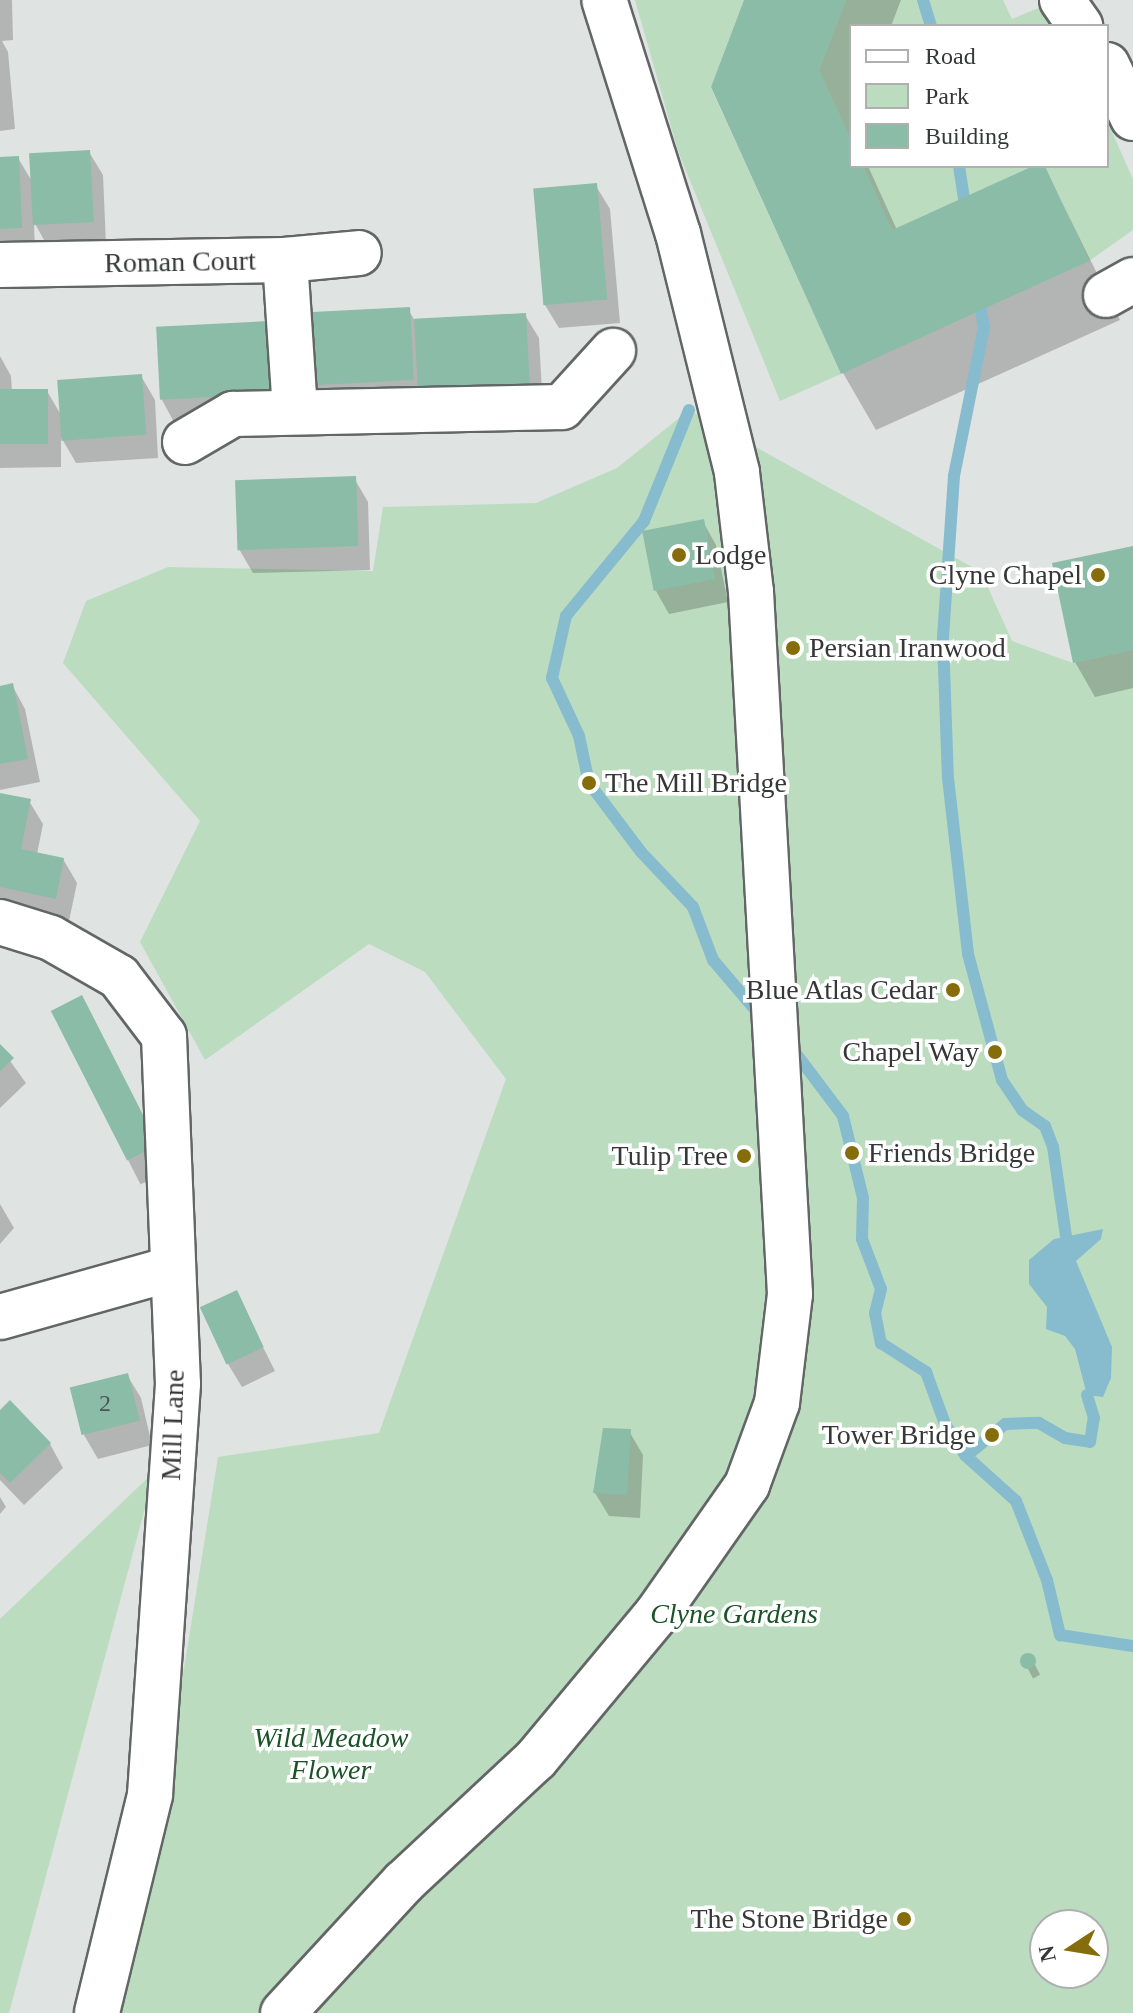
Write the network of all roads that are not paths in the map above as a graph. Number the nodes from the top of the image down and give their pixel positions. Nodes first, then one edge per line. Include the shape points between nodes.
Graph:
1 (604, 0) edge
2 (1062, 0) edge
3 (1095, 0) edge
4 (1079, 24) edge
5 (1101, 24) edge
6 (1109, 63) edge
7 (1133, 118) edge
8 (359, 253) dead end
9 (285, 260) junction
10 (0, 265) edge
11 (613, 351) dead end
12 (295, 410) junction
13 (185, 442) dead end
14 (0, 922) edge
15 (171, 1269) junction
16 (0, 1317) edge
17 (97, 2013) edge
18 (283, 2013) edge

1 - 18 street via 678,234 737,472 751,592 790,1294 777,1403 747,1485 656,1615 536,1759 404,1882
2 - 4 street
3 - 5 street
6 - 7 street
8 - 9 street, Roman Court
9 - 10 street, Roman Court
9 - 12 street
11 - 12 street via 562,407
12 - 13 street via 233,414
14 - 15 street, Mill Lane via 51,938 119,977 164,1036
15 - 16 street
15 - 17 street, Mill Lane via 178,1384 150,1795

